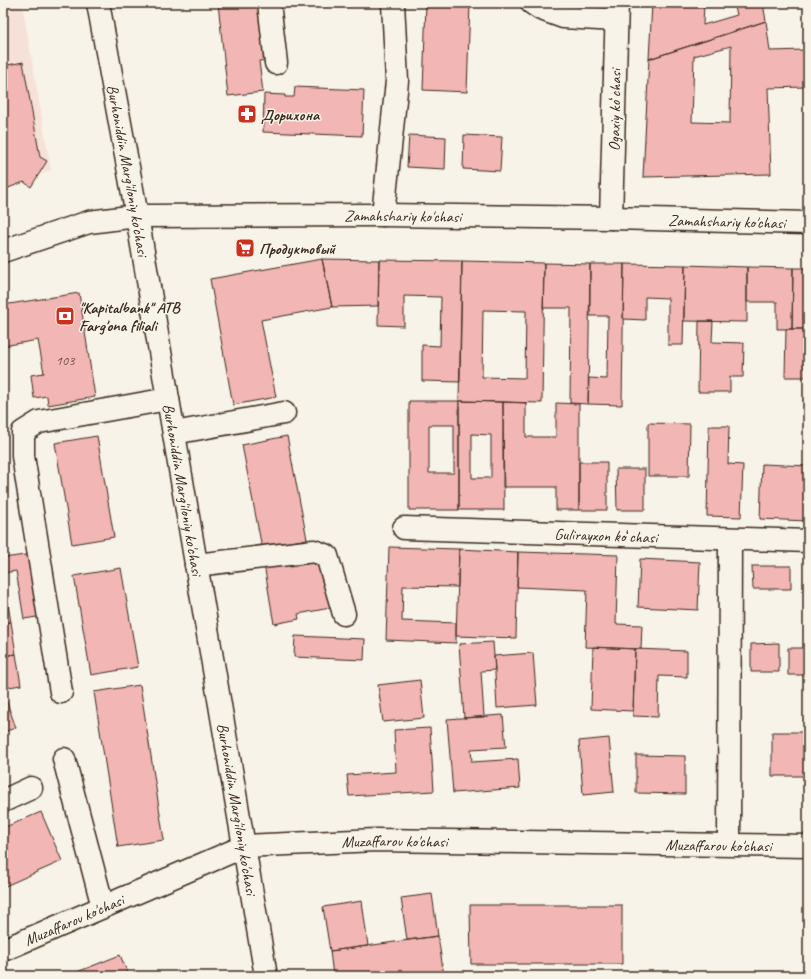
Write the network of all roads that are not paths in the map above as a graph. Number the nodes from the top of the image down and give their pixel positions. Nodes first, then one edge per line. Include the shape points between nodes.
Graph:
1 (98, 3) edge
2 (269, 3) edge
3 (392, 3) edge
4 (532, 3) edge
5 (617, 11) edge
6 (276, 63) dead end
7 (383, 215) junction
8 (137, 216) junction
9 (611, 218) junction
10 (808, 223) edge
11 (3, 251) edge
12 (168, 399) junction
13 (284, 413) dead end
14 (174, 433) junction
15 (404, 528) dead end
16 (730, 539) junction
17 (808, 541) edge
18 (196, 565) junction
19 (344, 614) dead end
20 (61, 692) dead end
21 (64, 759) dead end
22 (31, 788) dead end
23 (3, 801) edge
24 (729, 844) junction
25 (245, 846) junction
26 (808, 846) edge
27 (104, 907) junction
28 (3, 950) edge
29 (266, 976) edge

1 - 8 street, Burhoniddin Marg'iloniy ko'chasi
2 - 6 street
3 - 7 street via 397,81
4 - 5 street via 563,17
5 - 9 street, Ogaxiy koʻchasi
7 - 8 street, Zamahshariy ko'chasi
7 - 9 street, Zamahshariy ko'chasi
8 - 11 street, Zamahshariy ko'chasi via 89,222
8 - 12 street, Burhoniddin Marg'iloniy ko'chasi
9 - 10 street, Zamahshariy ko'chasi
12 - 14 street, Burhoniddin Marg'iloniy ko'chasi
12 - 20 street via 39,422 23,432 24,456
13 - 14 street
14 - 18 street, Burhoniddin Marg'iloniy ko'chasi
15 - 16 street, Gulirayxon koʻchasi
16 - 17 street, Gulirayxon koʻchasi
16 - 24 street
18 - 19 street via 314,551 327,556
18 - 25 street, Burhoniddin Marg'iloniy ko'chasi
21 - 27 street
22 - 23 street
24 - 25 street, Muzaffarov ko'chasi via 376,840
24 - 26 street, Muzaffarov ko'chasi
25 - 27 street, Muzaffarov ko'chasi
25 - 29 street, Burhoniddin Marg'iloniy ko'chasi
27 - 28 street, Muzaffarov ko'chasi

